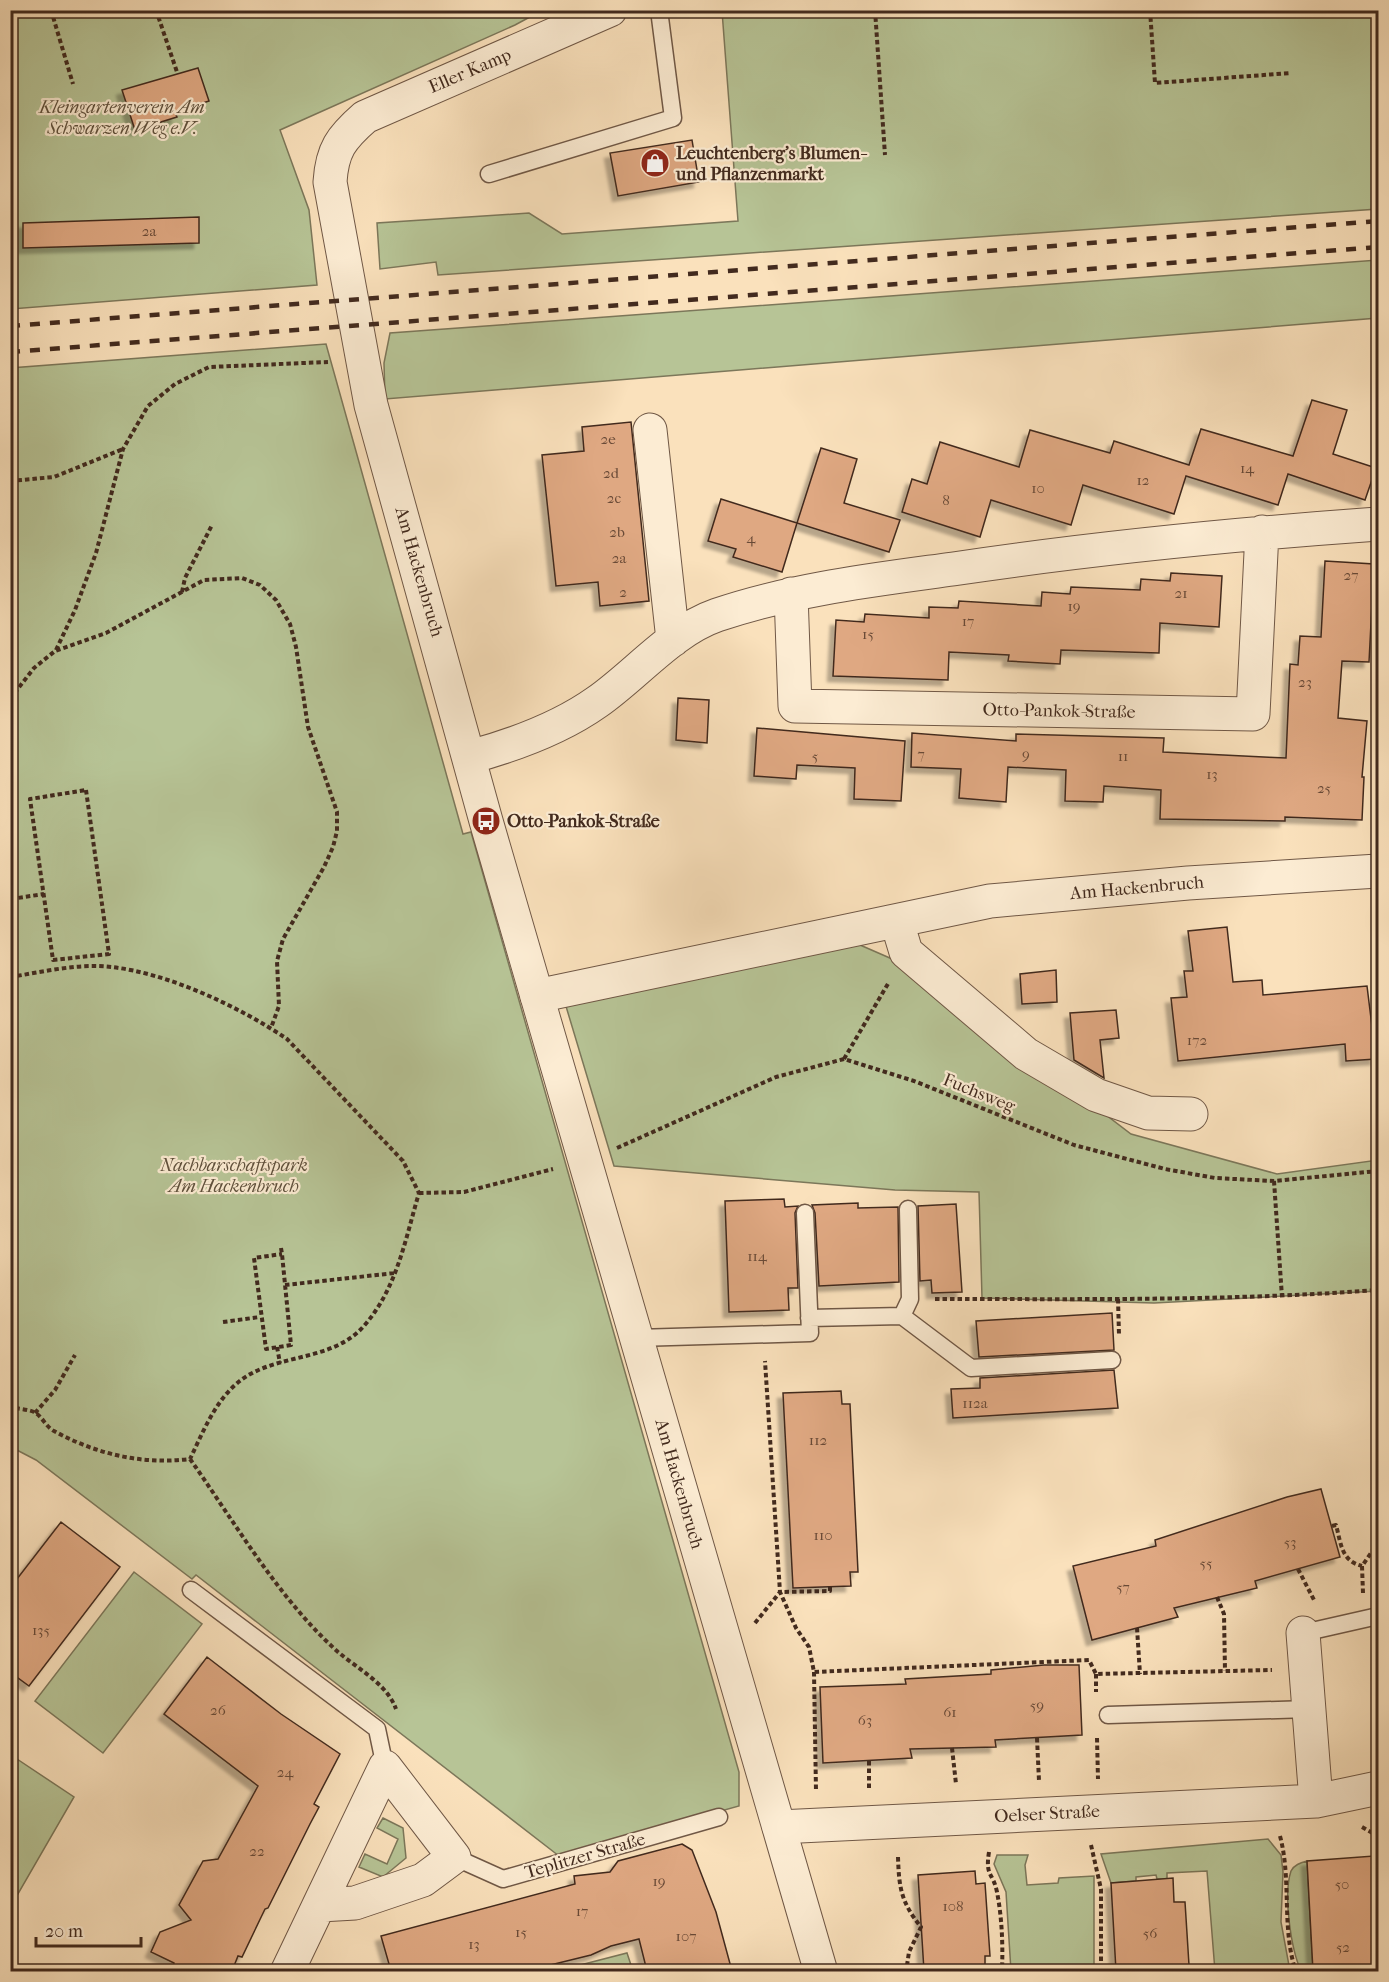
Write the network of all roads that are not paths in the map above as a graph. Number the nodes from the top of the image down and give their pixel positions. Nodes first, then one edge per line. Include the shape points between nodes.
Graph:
1 (610, 10) edge
2 (658, 10) edge
3 (339, 144) joint
4 (489, 174) dead end
5 (650, 430) dead end
6 (1378, 524) edge
7 (1262, 532) junction
8 (791, 594) junction
9 (673, 640) junction
10 (470, 757) junction
11 (1378, 871) edge
12 (901, 937) junction
13 (537, 996) junction
14 (1191, 1114) dead end
15 (908, 1209) dead end
16 (805, 1213) dead end
17 (902, 1316) junction
18 (809, 1318) junction
19 (637, 1338) junction
20 (1112, 1360) dead end
21 (970, 1368) junction
22 (953, 1369) dead end
23 (191, 1590) dead end
24 (1378, 1616) edge
25 (1303, 1634) joint
26 (1309, 1709) junction
27 (1102, 1721) road end
28 (385, 1767) junction
29 (1378, 1788) edge
30 (1316, 1801) junction
31 (719, 1817) dead end
32 (779, 1827) junction
33 (454, 1857) junction
34 (320, 1905) junction
35 (287, 1971) edge
36 (821, 1971) edge

1 - 3 street, Eller Kamp via 365,117
2 - 4 lane via 674,118
3 - 10 street, Am Hackenbruch via 332,159 330,182 371,405
5 - 9 street
6 - 7 street
7 - 8 street via 1063,553
7 - 8 street, Otto-Pankok-Straße via 1253,714 795,706
8 - 9 street via 714,616
9 - 10 street via 569,721
10 - 13 street, Am Hackenbruch
11 - 12 street, Am Hackenbruch via 990,901
12 - 13 street, Am Hackenbruch
12 - 14 street via 1026,1054 1096,1095 1148,1113
13 - 19 street, Am Hackenbruch
15 - 17 lane via 910,1299
16 - 18 lane
17 - 18 lane
17 - 21 lane
18 - 19 lane via 810,1333
19 - 32 street, Am Hackenbruch
20 - 21 lane
21 - 22 lane
23 - 28 lane via 377,1729
24 - 25 lane
25 - 26 street
26 - 27 lane
26 - 30 street
28 - 33 street, Teplitzer Straße
28 - 34 street
29 - 30 street, Oelser Straße
30 - 32 street, Oelser Straße
31 - 33 lane, Teplitzer Straße via 503,1879
32 - 36 street, Am Hackenbruch
33 - 34 street via 423,1880 355,1903
34 - 35 street

